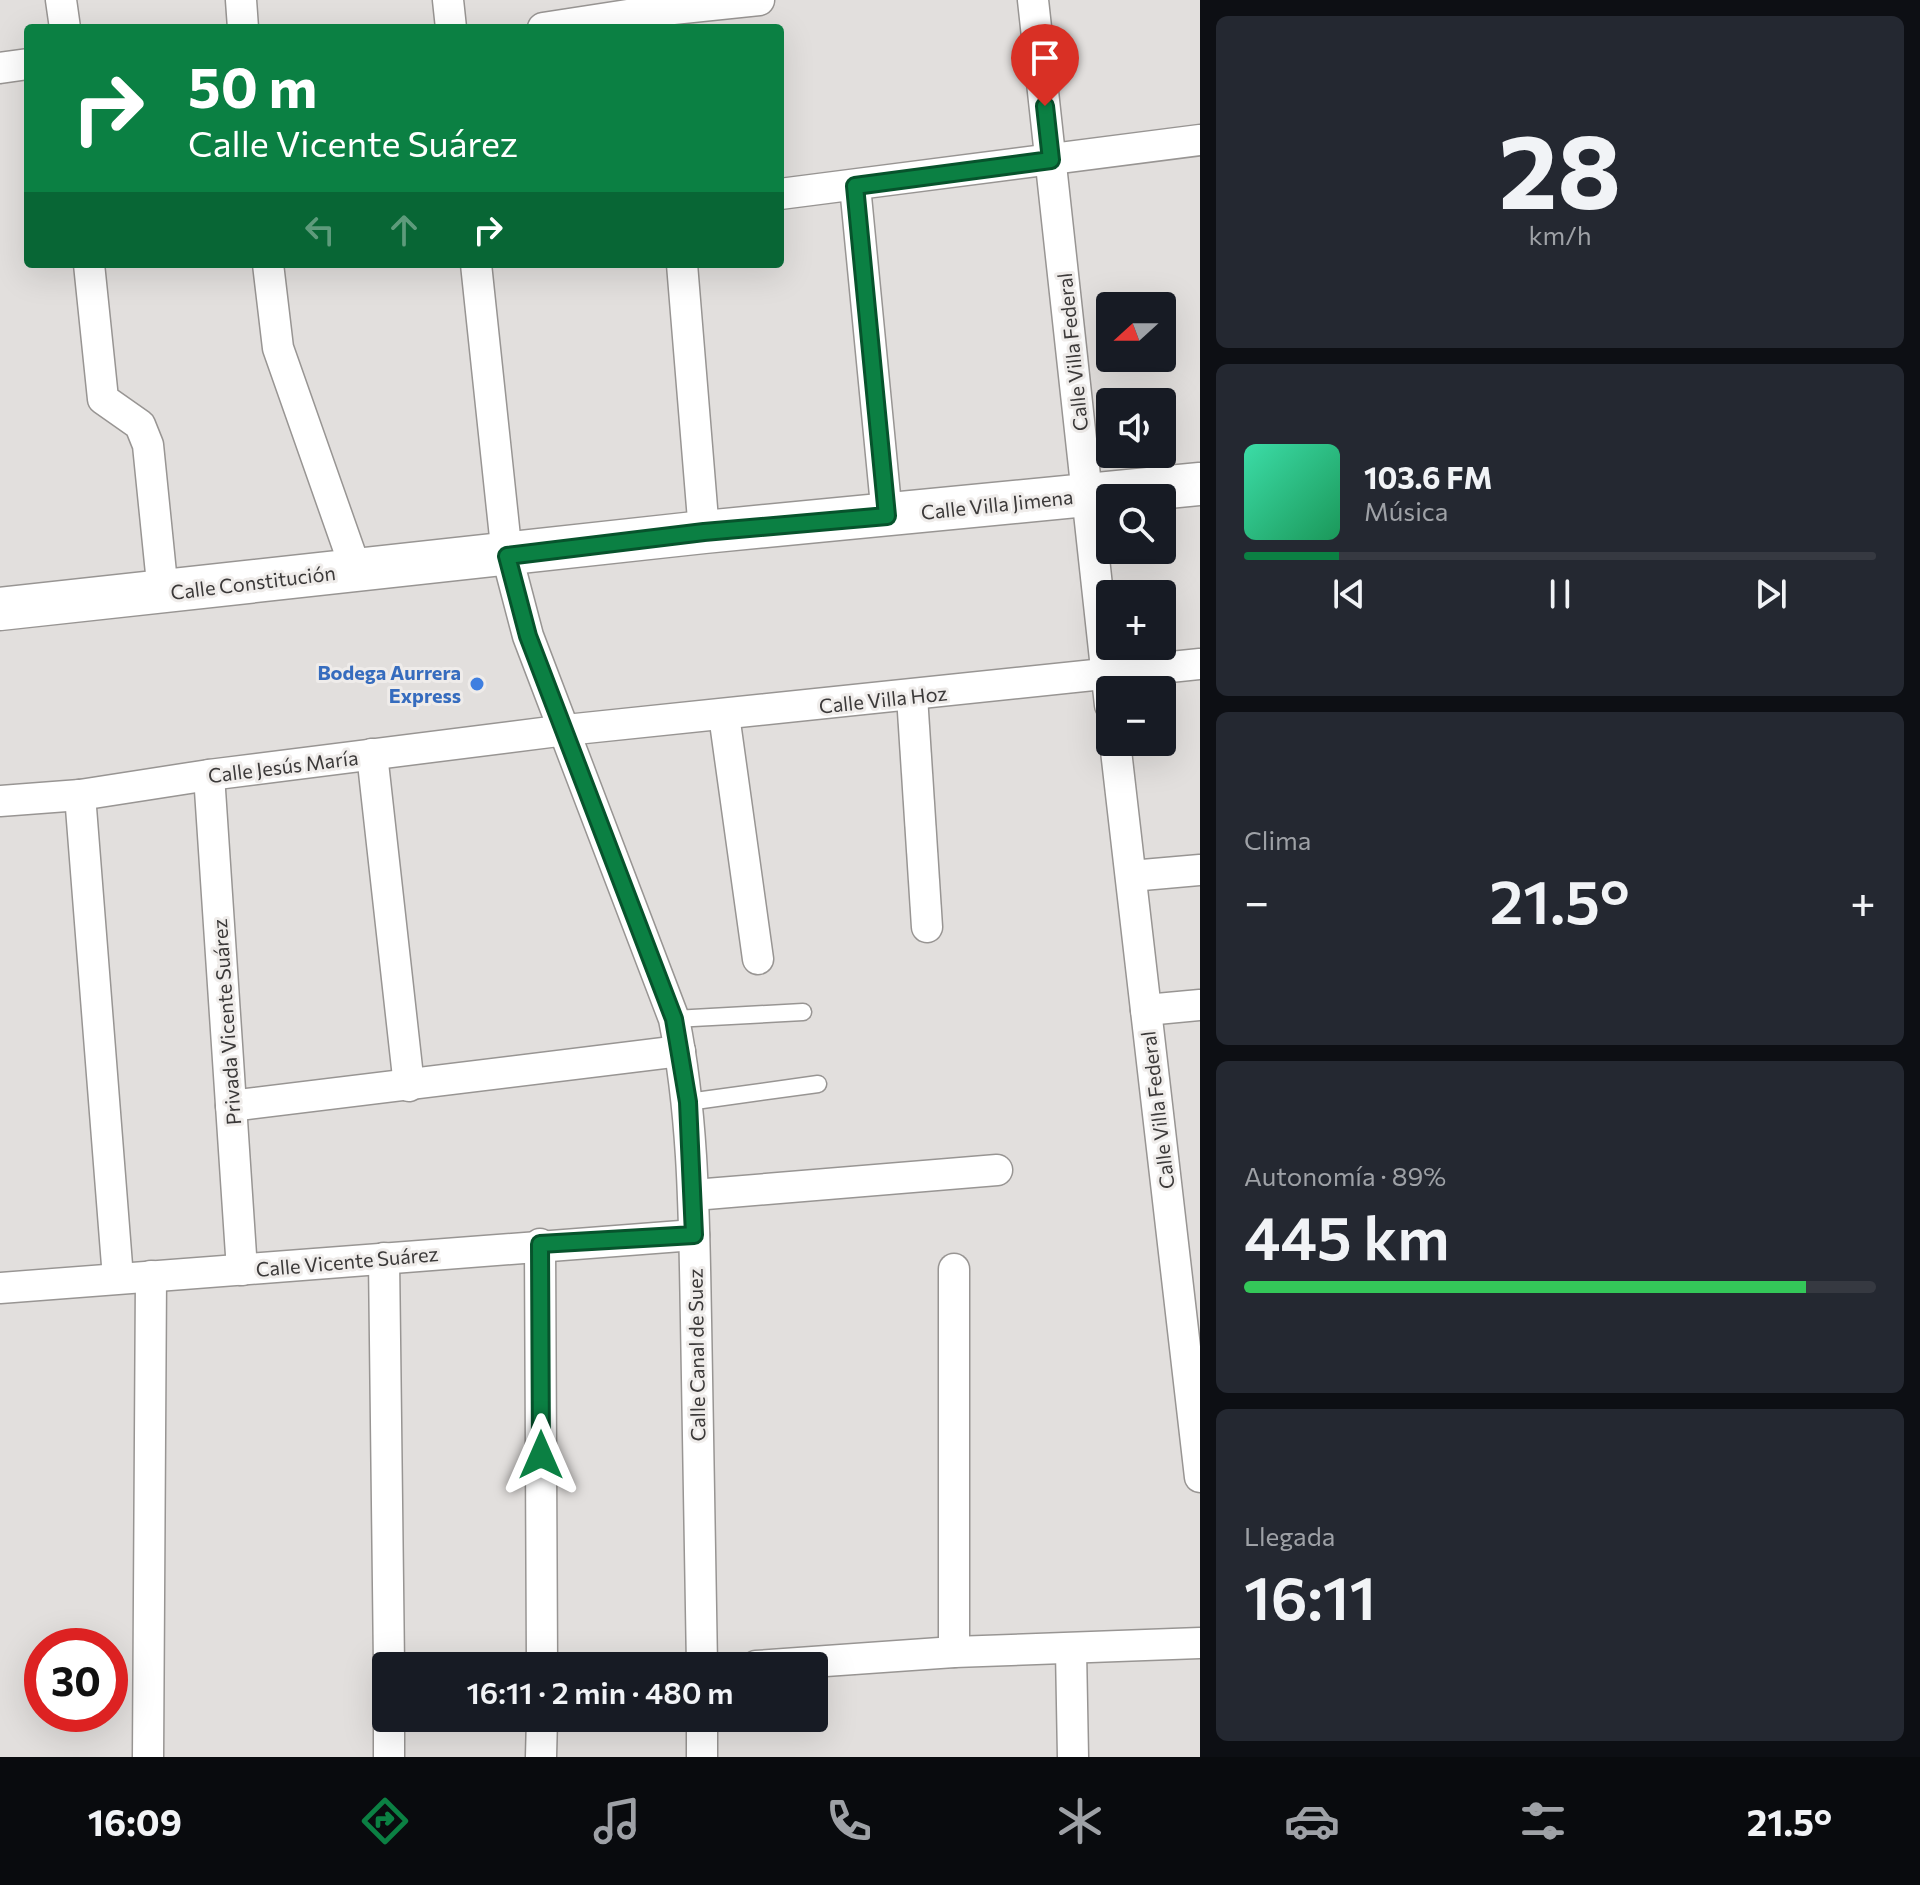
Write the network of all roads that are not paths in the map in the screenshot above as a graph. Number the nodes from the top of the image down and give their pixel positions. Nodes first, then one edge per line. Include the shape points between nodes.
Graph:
1 (61, 0) edge
2 (241, 0) edge
3 (448, 0) edge
4 (759, 0) edge
5 (1033, 0) edge
6 (653, 5) edge
7 (64, 24) edge
8 (243, 24) edge
9 (451, 24) edge
10 (562, 24) edge
11 (24, 65) edge
12 (0, 68) edge
13 (1200, 140) edge
14 (1051, 160) junction
15 (855, 186) junction
16 (784, 194) edge
17 (89, 268) edge
18 (268, 268) edge
19 (476, 268) edge
20 (682, 268) edge
21 (1200, 484) edge
22 (1086, 494) junction
23 (887, 516) junction
24 (704, 532) junction
25 (507, 556) junction
26 (356, 570) junction
27 (163, 593) junction
28 (0, 609) edge
29 (1200, 664) edge
30 (1106, 676) edge
31 (1158, 676) edge
32 (1096, 690) edge
33 (912, 696) junction
34 (724, 715) junction
35 (566, 730) junction
36 (372, 754) junction
37 (1117, 756) edge
38 (209, 775) junction
39 (80, 795) junction
40 (0, 801) edge
41 (1200, 870) edge
42 (1131, 876) junction
43 (927, 927) dead end
44 (758, 959) dead end
45 (1200, 1005) edge
46 (1146, 1010) junction
47 (803, 1012) dead end
48 (674, 1019) junction
49 (680, 1051) junction
50 (818, 1084) dead end
51 (409, 1086) junction
52 (688, 1102) junction
53 (231, 1106) junction
54 (997, 1170) dead end
55 (694, 1195) junction
56 (694, 1235) junction
57 (540, 1244) junction
58 (384, 1258) junction
59 (954, 1269) dead end
60 (242, 1270) junction
61 (151, 1276) junction
62 (118, 1278) junction
63 (0, 1288) edge
64 (1200, 1477) edge
65 (1200, 1643) edge
66 (1071, 1650) junction
67 (389, 1652) edge
68 (542, 1652) edge
69 (702, 1652) edge
70 (954, 1652) junction
71 (828, 1661) edge
72 (389, 1732) edge
73 (542, 1732) edge
74 (702, 1732) edge
75 (148, 1757) edge
76 (389, 1757) edge
77 (541, 1757) edge
78 (702, 1757) edge
79 (1073, 1757) edge

1 - 7 street
2 - 8 street
3 - 9 street
4 - 6 street
5 - 14 street, Calle Villa Federal
6 - 10 street
11 - 12 street
13 - 14 street
14 - 15 street
14 - 22 street, Calle Villa Federal
15 - 16 street
15 - 23 street
17 - 27 street via 103,399 140,425 148,445
18 - 26 street via 278,348
19 - 25 street, Calle Canal de Suez
20 - 24 street
21 - 22 street, Calle Villa Jimena
22 - 23 street, Calle Villa Jimena
22 - 30 street, Calle Villa Federal
23 - 24 street, Calle Villa Jimena
24 - 25 street, Calle Villa Jimena
25 - 26 street, Calle Constitución
25 - 35 street, Calle Canal de Suez via 528,636
26 - 27 street, Calle Constitución
27 - 28 street, Calle Constitución
29 - 31 street, Calle Villa Hoz
32 - 33 street, Calle Villa Hoz
33 - 34 street, Calle Villa Hoz
33 - 43 street
34 - 35 street, Calle Villa Hoz
34 - 44 street
35 - 36 street, Calle Jesús María
35 - 48 street, Calle Canal de Suez
36 - 38 street, Calle Jesús María
36 - 51 street
37 - 42 street, Calle Villa Federal
38 - 39 street, Calle Jesús María
38 - 53 street, Privada Vicente Suárez
39 - 40 street, Calle Jesús María
39 - 62 street
41 - 42 street
42 - 46 street, Calle Villa Federal
45 - 46 street
46 - 64 street, Calle Villa Federal
47 - 48 lane
48 - 49 street, Calle Canal de Suez
49 - 51 street
49 - 52 street, Calle Canal de Suez
50 - 52 lane
51 - 53 street
52 - 55 street, Calle Canal de Suez
53 - 60 street, Privada Vicente Suárez
54 - 55 street
55 - 56 street, Calle Canal de Suez
56 - 57 street, Calle Vicente Suárez
56 - 69 street, Calle Canal de Suez
57 - 58 street, Calle Vicente Suárez
57 - 68 street
58 - 60 street, Calle Vicente Suárez
58 - 67 street
59 - 70 street
60 - 61 street, Calle Vicente Suárez
61 - 62 street, Calle Vicente Suárez
61 - 75 street
62 - 63 street, Calle Vicente Suárez
65 - 66 street
66 - 70 street
66 - 79 street
70 - 71 street
72 - 76 street
73 - 77 street
74 - 78 street

